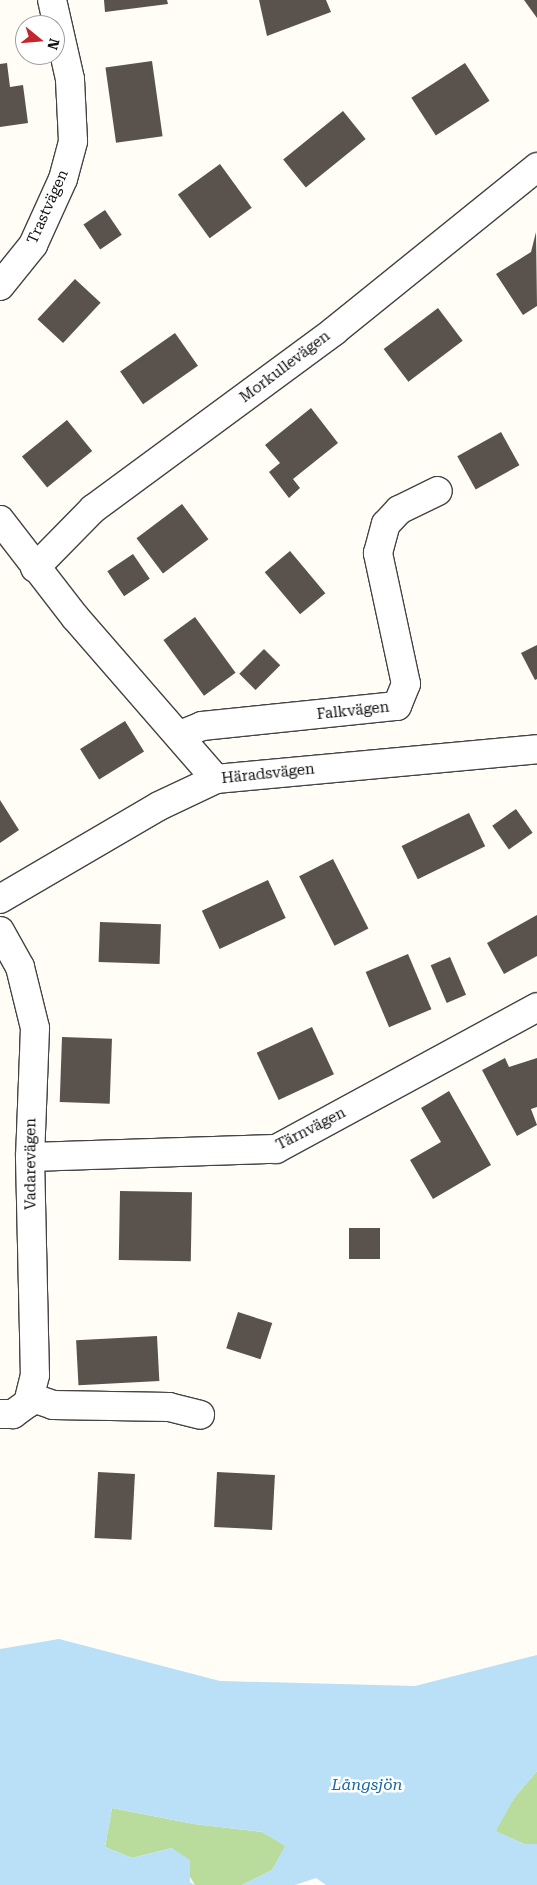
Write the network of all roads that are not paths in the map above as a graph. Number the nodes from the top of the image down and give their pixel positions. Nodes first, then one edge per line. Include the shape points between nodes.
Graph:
1 (52, 0) edge
2 (537, 167) edge
3 (0, 286) edge
4 (438, 491) dead end
5 (0, 520) edge
6 (35, 568) junction
7 (180, 735) junction
8 (537, 749) edge
9 (216, 779) junction
10 (0, 899) edge
11 (0, 932) edge
12 (537, 1006) edge
13 (30, 1157) junction
14 (29, 1400) junction
15 (0, 1414) edge
16 (200, 1416) dead end

1 - 3 street, Trastvägen via 70,78 74,141 63,179 33,245
2 - 6 street, Morkullevägen via 334,331 93,509
4 - 7 street, Falkvägen via 399,510 386,524 378,553 406,684 397,706 202,726
5 - 6 street
6 - 7 street
7 - 9 street
8 - 9 street, Häradsvägen
9 - 10 street, Häradsvägen via 160,806
11 - 13 street, Vadarevägen via 20,967 35,1028
12 - 13 street, Tärnvägen via 276,1149
13 - 14 street, Vadarevägen via 35,1375
14 - 15 street via 13,1414
14 - 16 street via 53,1405 169,1407

